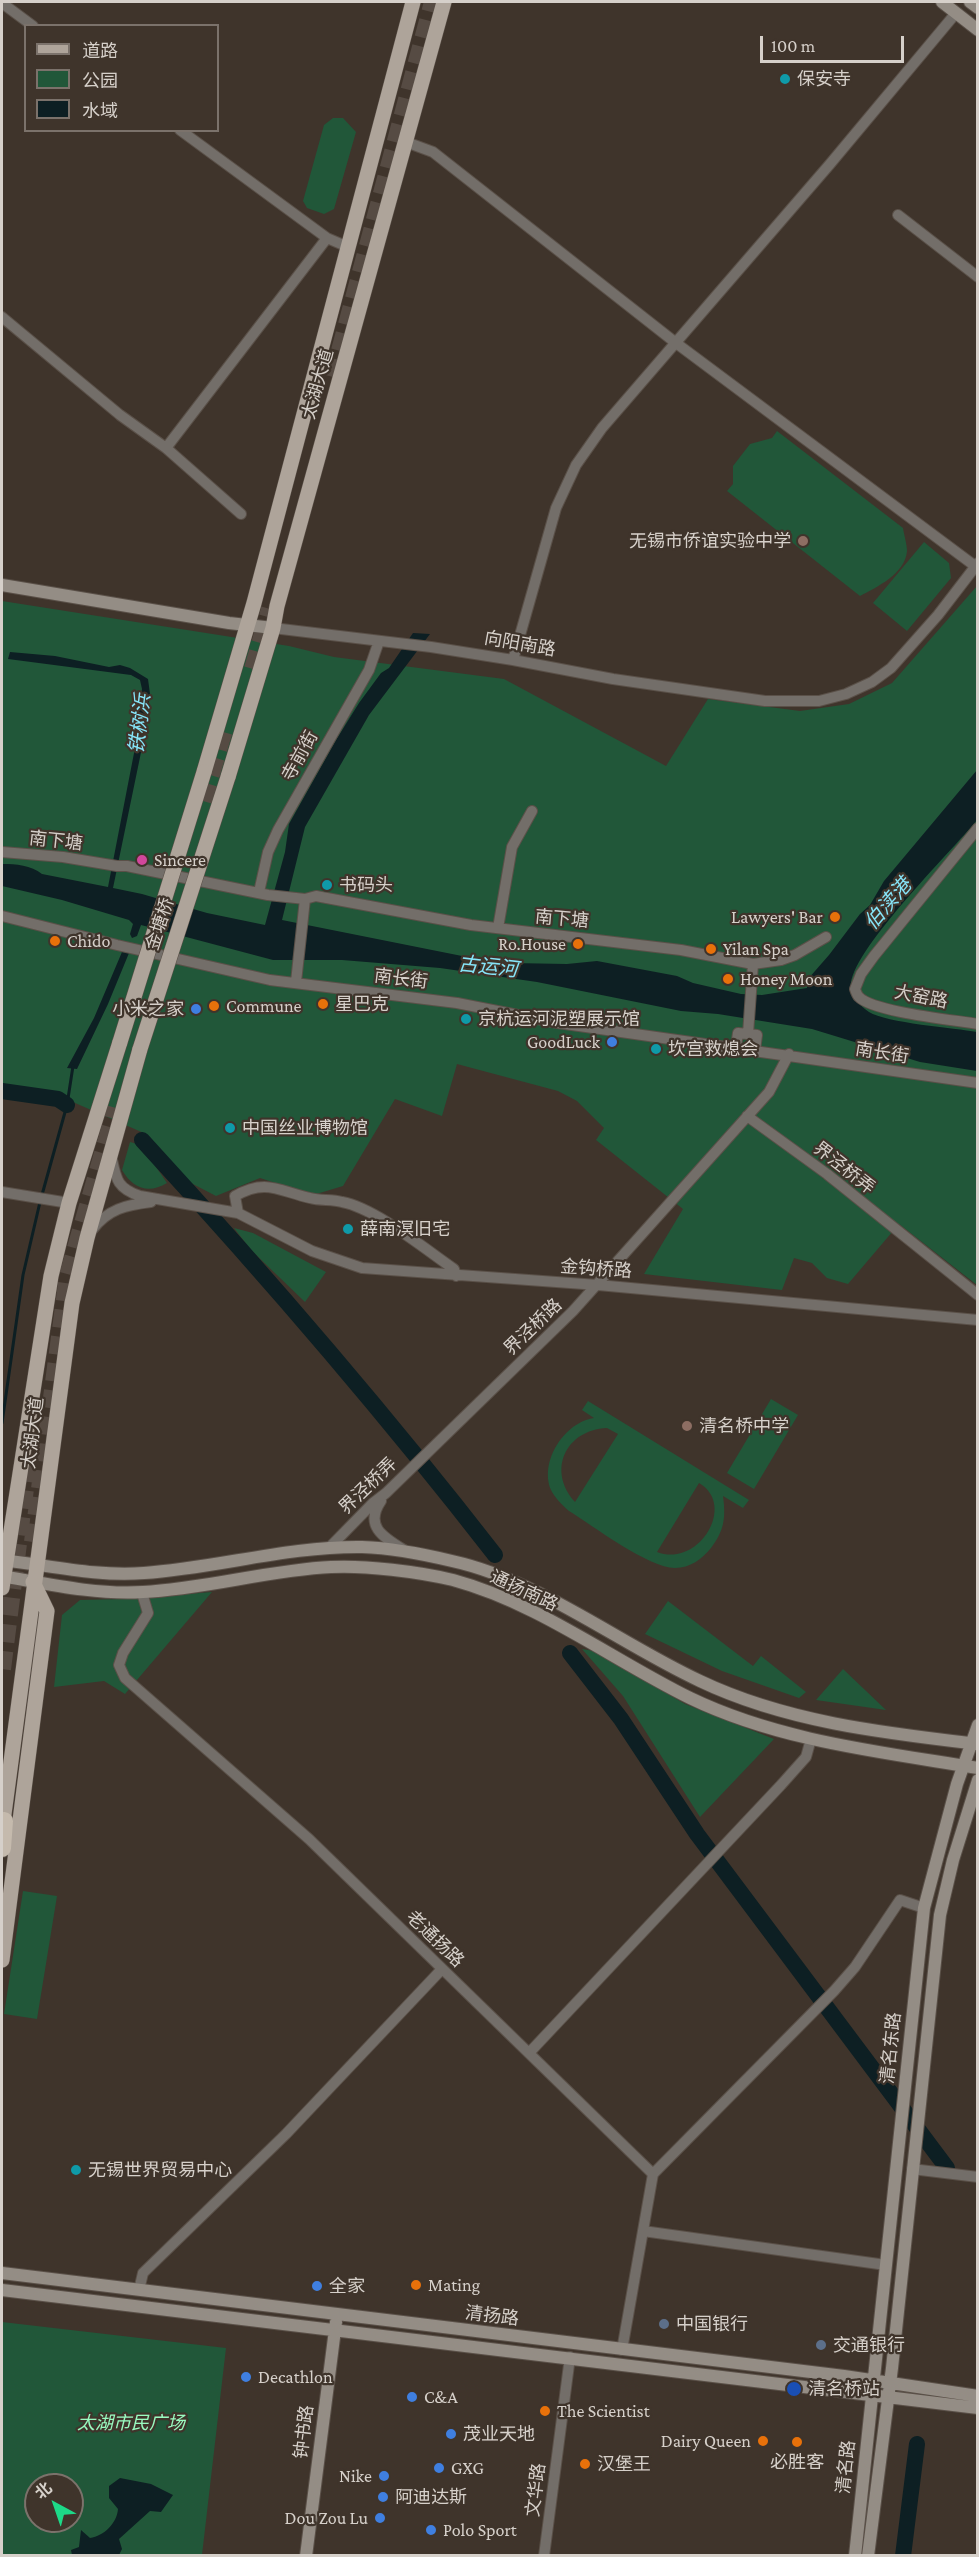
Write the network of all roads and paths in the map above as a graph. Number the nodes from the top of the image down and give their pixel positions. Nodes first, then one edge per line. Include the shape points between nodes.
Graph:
1 (413, 2) edge
2 (444, 2) edge
3 (942, 2) edge
4 (970, 2) edge
5 (2, 3) edge
6 (978, 8) edge
7 (956, 13) junction
8 (30, 24) edge
9 (978, 30) edge
10 (183, 132) edge
11 (406, 142) junction
12 (898, 215) dead end
13 (327, 238) junction
14 (348, 247) junction
15 (978, 277) edge
16 (2, 317) edge
17 (676, 343) junction
18 (166, 448) junction
19 (241, 514) dead end
20 (976, 565) edge
21 (2, 585) edge
22 (248, 624) junction
23 (273, 627) junction
24 (383, 642) junction
25 (513, 660) junction
26 (228, 777) joint
27 (532, 811) dead end
28 (978, 828) edge
29 (2, 852) edge
30 (264, 893) junction
31 (305, 899) junction
32 (2, 916) edge
33 (498, 928) junction
34 (825, 937) dead end
35 (753, 964) junction
36 (296, 982) junction
37 (978, 1024) edge
38 (748, 1034) junction
39 (736, 1047) junction
40 (140, 1049) joint
41 (755, 1050) junction
42 (789, 1054) junction
43 (978, 1083) edge
44 (747, 1116) junction
45 (111, 1153) junction
46 (2, 1192) edge
47 (169, 1199) junction
48 (69, 1203) junction
49 (238, 1213) junction
50 (87, 1238) junction
51 (456, 1276) junction
52 (598, 1285) junction
53 (978, 1296) edge
54 (978, 1320) edge
55 (432, 1448) joint
56 (386, 1493) junction
57 (328, 1549) junction
58 (406, 1552) junction
59 (3, 1560) edge
60 (36, 1564) junction
61 (2, 1580) edge
62 (33, 1582) junction
63 (142, 1593) junction
64 (978, 1725) edge
65 (811, 1739) junction
66 (974, 1744) edge
67 (964, 1766) junction
68 (978, 1768) edge
69 (978, 1780) edge
70 (2, 1825) edge
71 (2, 1848) edge
72 (924, 1908) junction
73 (2, 1959) edge
74 (442, 1969) junction
75 (529, 2053) junction
76 (912, 2169) junction
77 (653, 2174) junction
78 (978, 2177) edge
79 (643, 2231) junction
80 (886, 2265) junction
81 (2, 2272) edge
82 (2, 2290) edge
83 (139, 2290) junction
84 (337, 2314) junction
85 (335, 2329) junction
86 (622, 2350) junction
87 (570, 2357) junction
88 (873, 2388) junction
89 (889, 2390) junction
90 (978, 2396) edge
91 (978, 2408) edge
92 (306, 2556) edge
93 (544, 2556) edge
94 (855, 2556) edge
95 (868, 2556) edge

1 - 14 main road, 太湖大道
2 - 11 main road, 太湖大道
3 - 7 main road
4 - 6 main road
5 - 8 street
7 - 9 main road
7 - 17 street
10 - 13 street
11 - 17 street via 433,152
11 - 23 main road, 太湖大道
12 - 15 street
13 - 14 street
13 - 18 street
14 - 22 main road, 太湖大道
16 - 18 street
17 - 20 street
17 - 25 street via 602,428 576,465 556,508
18 - 19 street
20 - 25 street, 向阳南路 via 939,615 891,668 855,690 819,701 765,701
21 - 22 main road, 向阳南路
22 - 23 main road, 向阳南路
22 - 48 main road, 太湖大道, bridge
23 - 24 street, 向阳南路
23 - 26 main road, 太湖大道
24 - 25 street, 向阳南路
24 - 30 street, 寺前街 via 278,830 268,852
26 - 40 main road, 金塘桥, bridge
27 - 33 street via 512,847
28 - 37 street, 大窑路 via 867,965 855,989 860,997 892,1010
29 - 30 street, 南下塘 via 127,866
30 - 31 street, 南下塘
31 - 33 street, 南下塘 via 316,896
31 - 36 street
32 - 36 street, 南长街 via 270,980
33 - 35 street, 南下塘 via 681,950
34 - 35 street, 南下塘 via 782,960
35 - 38 street
36 - 39 street, 南长街
38 - 39 street
38 - 41 street
39 - 41 street, 南长街
40 - 45 main road, 太湖大道
41 - 42 street, 南长街
42 - 43 street, 南长街
42 - 44 street via 769,1092
44 - 52 street, 界泾桥路
44 - 53 street, 界泾桥弄 via 827,1174
45 - 47 street, 金钩桥路 via 115,1176 126,1191
45 - 50 main road, 太湖大道
46 - 48 street
47 - 49 street, 金钩桥路
47 - 50 street via 128,1204 112,1211
48 - 59 main road, 太湖大道 via 51,1276
49 - 51 street, 金钩桥路 via 337,1261 386,1271
49 - 51 street via 235,1196 260,1186 343,1202 363,1209 402,1234 454,1269
50 - 60 main road, 太湖大道 via 68,1325
51 - 52 street, 金钩桥路
52 - 54 street, 金钩桥路
52 - 55 street, 界泾桥路
55 - 56 street, 界泾桥弄
56 - 57 street, 界泾桥弄
56 - 58 street via 374,1510 373,1521 379,1532
57 - 58 main road, 通扬南路 via 363,1547
57 - 60 main road, 通扬南路 via 141,1574
58 - 66 main road, 通扬南路 via 455,1561 512,1580 700,1681 757,1704 858,1728
59 - 60 main road, 通扬南路
59 - 61 main road, 太湖大道
60 - 62 main road, 太湖大道
61 - 62 main road, 通扬南路
62 - 63 main road, 通扬南路 via 99,1592
62 - 70 main road, 太湖大道
62 - 73 main road via 47,1611
63 - 65 main road, 通扬南路 via 328,1567 380,1569 451,1580 504,1597 692,1699 751,1722
63 - 74 street, 老通扬路 via 148,1612 123,1653 119,1665 125,1678 309,1839
64 - 66 main road, 清名东路
65 - 67 main road, 通扬南路
65 - 75 street via 806,1757
66 - 67 main road, 清名东路
67 - 68 main road, 通扬南路
67 - 72 main road, 清名东路
69 - 76 main road, 清名东路 via 940,1915
70 - 71 highway
72 - 77 street via 900,1900 834,1991
72 - 80 main road, 清名东路
74 - 75 street, 老通扬路
74 - 83 street via 286,2134 143,2273
75 - 77 street, 老通扬路
76 - 78 street
76 - 89 main road, 清名东路
77 - 79 street
79 - 80 street
79 - 86 street
80 - 88 main road, 清名东路
81 - 83 main road, 清扬路
82 - 85 main road, 清扬路
83 - 84 main road, 清扬路
84 - 85 main road, 钟书路
84 - 86 main road, 清扬路
85 - 87 main road, 清扬路
85 - 92 main road, 钟书路
86 - 88 main road, 清扬路 via 844,2376
87 - 88 main road, 清扬路
87 - 93 street, 文华路
88 - 89 main road, 清扬路
88 - 94 main road, 清名路
89 - 90 main road, 清扬路
89 - 91 main road, 清扬路
89 - 95 main road, 清名路

